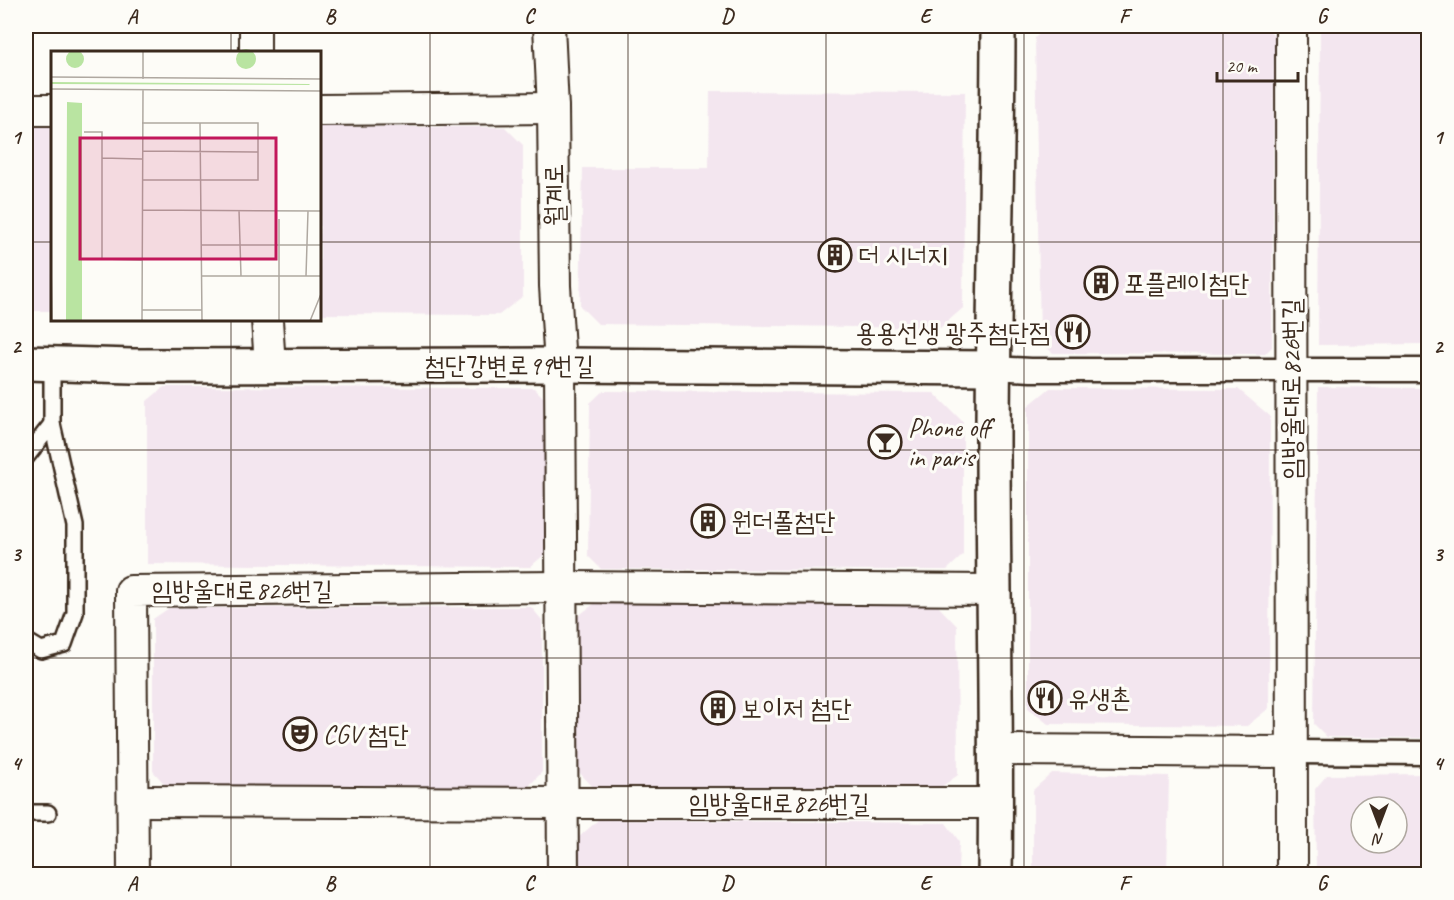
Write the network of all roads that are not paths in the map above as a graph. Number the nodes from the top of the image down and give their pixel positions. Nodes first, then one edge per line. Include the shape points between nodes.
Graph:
1 (255, 26) edge
2 (549, 26) edge
3 (998, 26) edge
4 (1291, 26) edge
5 (255, 51) edge
6 (553, 108) junction
7 (26, 110) edge
8 (51, 110) edge
9 (321, 110) edge
10 (267, 321) edge
11 (39, 363) edge
12 (560, 365) junction
13 (270, 366) junction
14 (993, 368) junction
15 (1291, 370) junction
16 (1428, 370) edge
17 (52, 424) junction
18 (52, 456) dead end
19 (26, 457) edge
20 (562, 588) junction
21 (993, 590) junction
22 (26, 641) edge
23 (995, 750) junction
24 (1292, 752) junction
25 (1428, 753) edge
26 (133, 801) junction
27 (563, 803) junction
28 (996, 803) junction
29 (26, 813) edge
30 (48, 813) dead end
31 (133, 874) edge
32 (563, 874) edge
33 (995, 874) edge
34 (1292, 874) edge

1 - 5 street
2 - 6 street, 월계로
3 - 14 street
4 - 15 street, 임방울대로826번길
6 - 9 street
6 - 12 street, 월계로
7 - 8 street
10 - 13 street
11 - 13 street, 첨단강변로99번길
11 - 17 lane
12 - 13 street, 첨단강변로99번길
12 - 14 street, 첨단강변로99번길
12 - 20 street
14 - 15 street
14 - 21 street
15 - 16 street
15 - 24 street, 임방울대로826번길
17 - 18 lane
17 - 19 lane
17 - 22 lane via 75,526 75,613 64,644 41,650
20 - 21 street, 임방울대로826번길
20 - 26 street, 임방울대로826번길 via 131,591
20 - 27 street
21 - 23 street
23 - 24 street
23 - 28 street
24 - 25 street
24 - 34 street, 임방울대로826번길
26 - 27 street, 임방울대로826번길
26 - 31 street, 임방울대로826번길
27 - 28 street, 임방울대로826번길
27 - 32 street
28 - 33 street
29 - 30 lane

